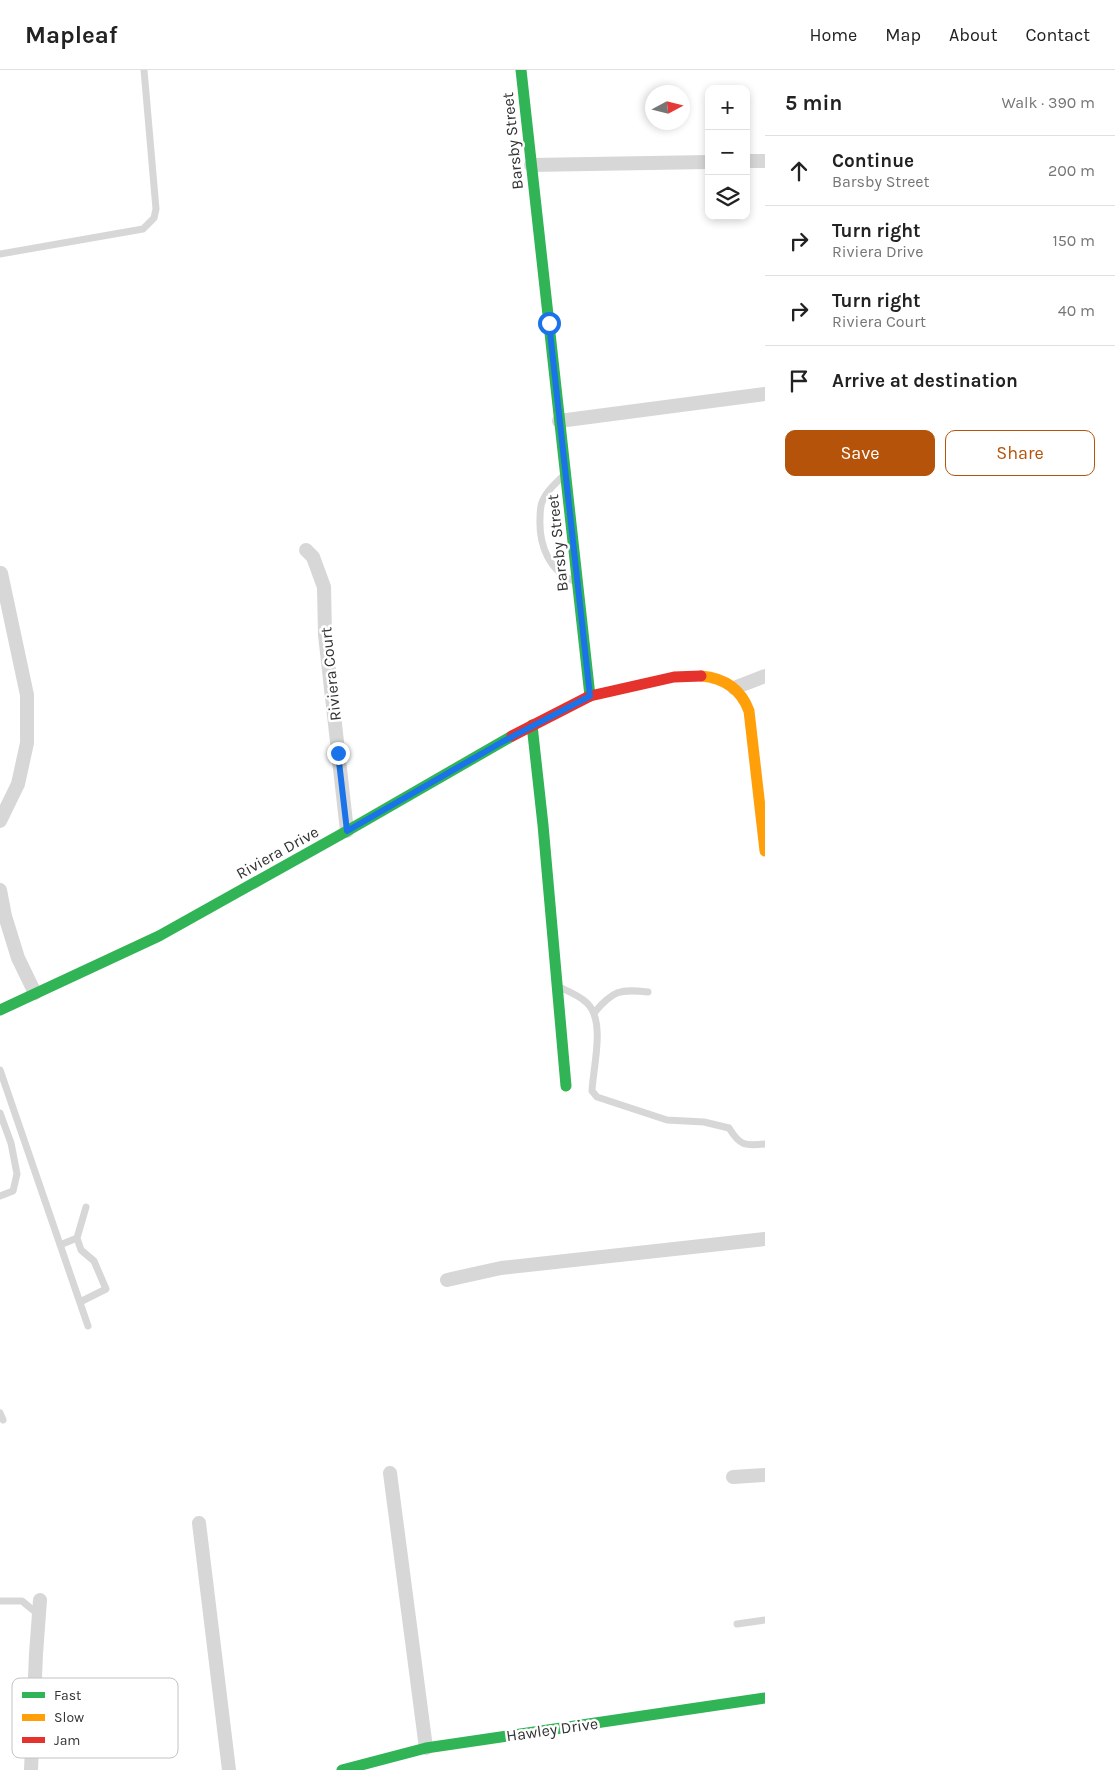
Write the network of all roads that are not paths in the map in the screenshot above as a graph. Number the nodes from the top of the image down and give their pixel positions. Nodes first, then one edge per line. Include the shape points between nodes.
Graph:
1 (144, 70) edge
2 (521, 70) edge
3 (750, 161) edge
4 (765, 161) edge
5 (705, 162) edge
6 (531, 165) junction
7 (0, 254) edge
8 (765, 394) edge
9 (559, 421) junction
10 (565, 474) junction
11 (306, 550) dead end
12 (1, 573) dead end
13 (577, 582) junction
14 (765, 676) edge
15 (734, 688) junction
16 (590, 696) junction
17 (532, 725) junction
18 (0, 821) edge
19 (347, 831) junction
20 (765, 852) edge
21 (0, 890) edge
22 (556, 986) junction
23 (648, 992) dead end
24 (35, 993) junction
25 (0, 1010) edge
26 (594, 1013) junction
27 (0, 1070) edge
28 (566, 1086) dead end
29 (0, 1113) edge
30 (765, 1144) edge
31 (0, 1196) edge
32 (86, 1207) dead end
33 (77, 1238) junction
34 (765, 1239) edge
35 (60, 1246) junction
36 (447, 1280) dead end
37 (80, 1302) junction
38 (88, 1326) dead end
39 (390, 1473) dead end
40 (765, 1475) edge
41 (734, 1478) dead end
42 (199, 1523) dead end
43 (40, 1600) dead end
44 (0, 1601) edge
45 (39, 1616) junction
46 (765, 1620) edge
47 (737, 1624) dead end
48 (36, 1678) edge
49 (765, 1698) edge
50 (426, 1748) junction
51 (229, 1770) edge
52 (342, 1770) edge

1 - 7 lane via 156,209 154,218 143,229
2 - 6 street, Barsby Street
3 - 4 street
5 - 6 street
6 - 9 street, Barsby Street
8 - 9 street
9 - 10 street, Barsby Street
10 - 13 street, Barsby Street
10 - 13 lane via 541,502 540,537 557,571
11 - 19 street, Riviera Court via 313,557 324,587 324,635
12 - 18 street via 28,695 27,743 18,784
13 - 16 street, Barsby Street
14 - 15 street
15 - 16 street via 713,677 695,675
15 - 20 street via 744,698 749,711
16 - 17 street, Riviera Drive
17 - 19 street, Riviera Drive
17 - 22 street
19 - 24 street, Riviera Drive via 159,936
21 - 24 street via 18,958
22 - 26 lane via 586,1002
22 - 28 street
23 - 26 lane via 628,990 614,993
24 - 25 street, Riviera Drive
26 - 30 lane via 597,1044 592,1091 597,1098 667,1120 704,1122 729,1128 736,1140 746,1146
27 - 35 lane
29 - 31 lane via 11,1143 17,1174 13,1191
32 - 33 lane
33 - 35 lane
33 - 37 lane via 82,1250 94,1261 106,1289
34 - 36 street via 501,1268
35 - 37 lane
37 - 38 lane
39 - 50 street
40 - 41 street
42 - 51 street
43 - 45 street
44 - 45 lane via 22,1601
45 - 48 street
46 - 47 lane
49 - 50 street, Hawley Drive
50 - 52 street, Hawley Drive via 387,1761

